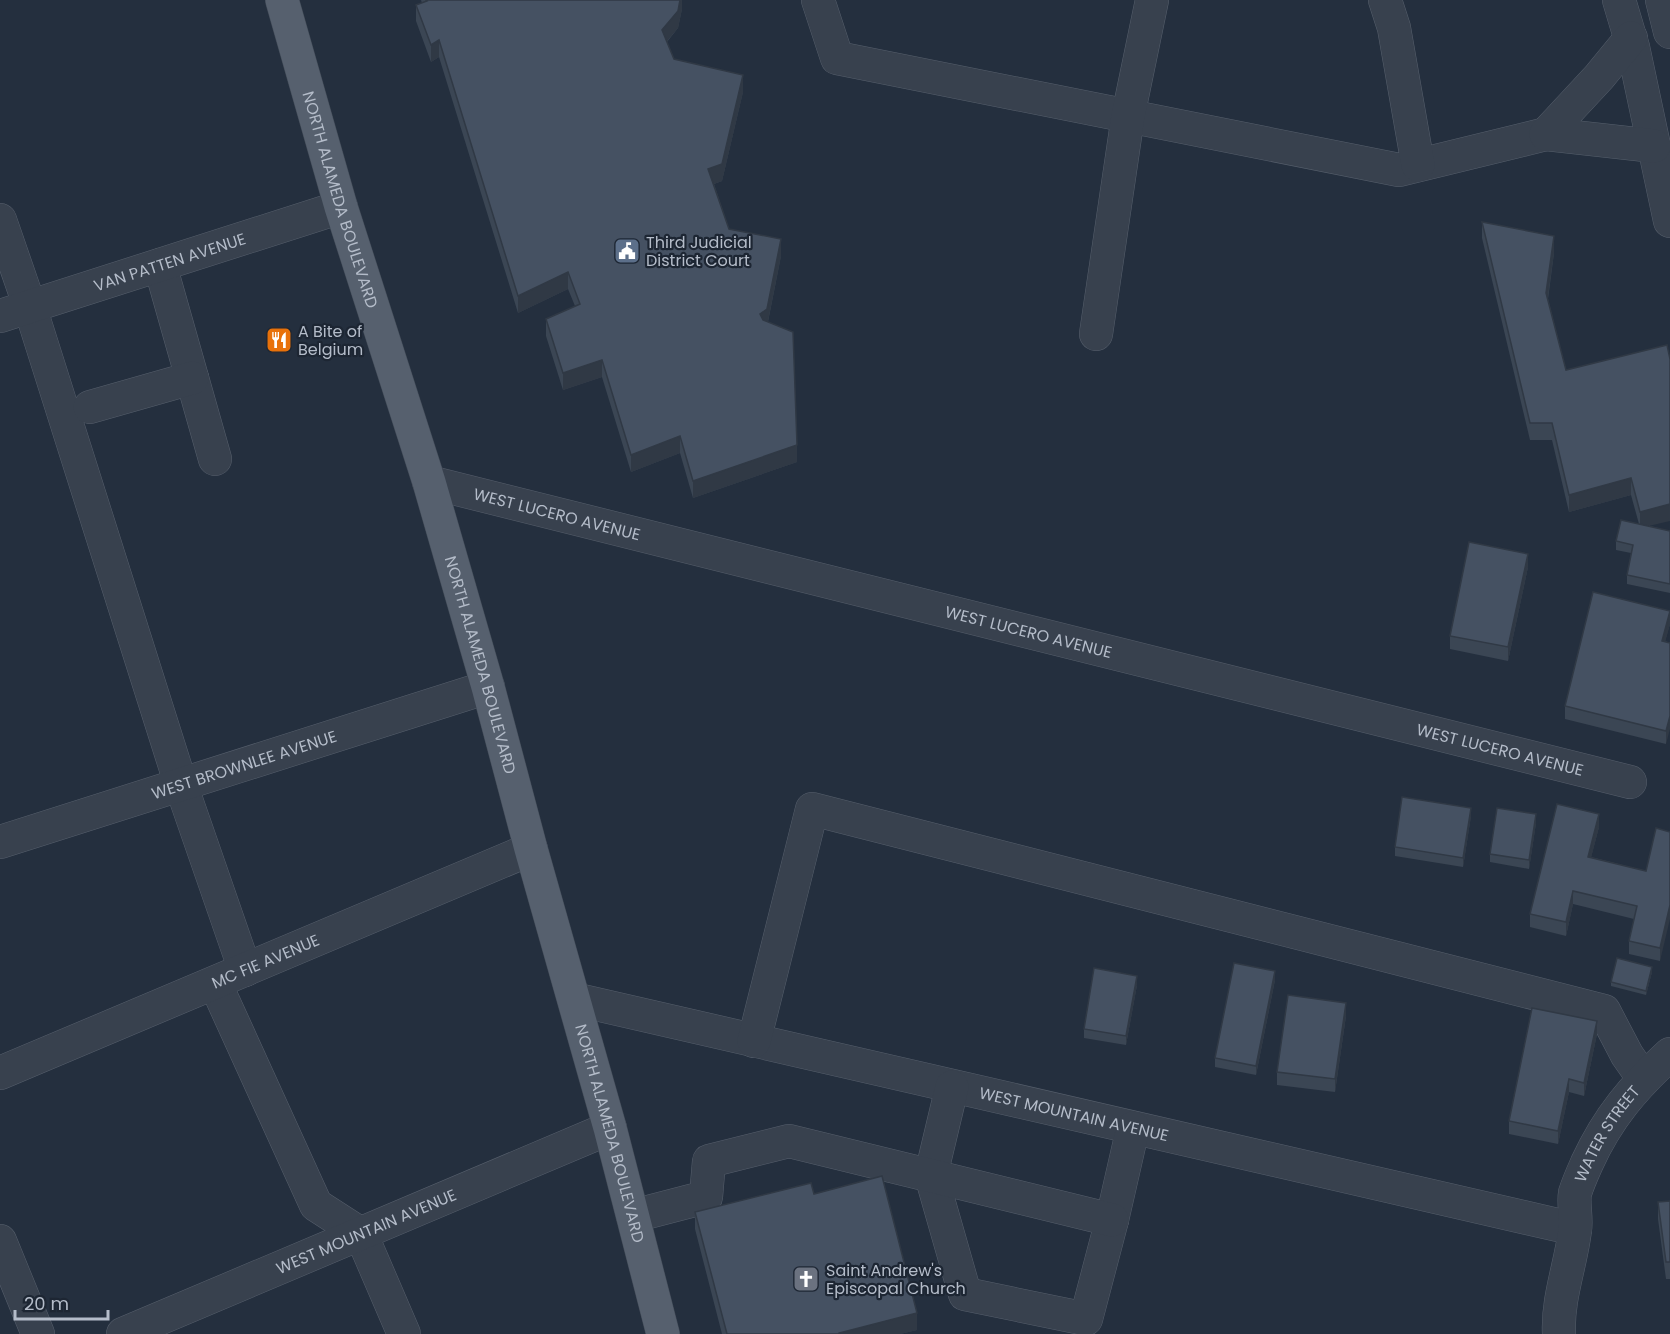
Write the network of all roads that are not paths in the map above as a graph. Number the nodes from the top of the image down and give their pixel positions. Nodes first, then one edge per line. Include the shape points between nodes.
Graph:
1 (282, 0) edge
2 (818, 0) edge
3 (1152, 0) edge
4 (1385, 0) edge
5 (1619, 0) edge
6 (1662, 0) edge
7 (1670, 32) edge
8 (1631, 38) junction
9 (1128, 116) junction
10 (1546, 134) junction
11 (1654, 146) junction
12 (1418, 165) junction
13 (341, 207) junction
14 (0, 220) edge
15 (1670, 221) edge
16 (160, 265) junction
17 (15, 312) edge
18 (1096, 334) dead end
19 (192, 378) junction
20 (90, 407) dead end
21 (215, 459) dead end
22 (429, 482) junction
23 (488, 687) junction
24 (1630, 782) dead end
25 (181, 785) junction
26 (0, 842) edge
27 (531, 849) junction
28 (245, 970) junction
29 (214, 983) junction
30 (574, 999) junction
31 (754, 1041) junction
32 (1670, 1054) edge
33 (0, 1073) edge
34 (1657, 1078) edge
35 (952, 1087) junction
36 (610, 1128) junction
37 (1133, 1128) junction
38 (931, 1175) junction
39 (633, 1216) junction
40 (1112, 1220) junction
41 (1575, 1229) junction
42 (361, 1234) junction
43 (0, 1241) edge
44 (38, 1334) edge
45 (123, 1334) edge
46 (404, 1334) edge
47 (663, 1334) edge
48 (1559, 1334) edge

1 - 13 main road, NORTH ALAMEDA BOULEVARD
2 - 9 street via 837,58
3 - 9 street
4 - 12 street via 1394,28
5 - 8 street
6 - 7 street
8 - 10 street
8 - 11 street
9 - 12 street via 1399,170
9 - 18 street
10 - 11 street
10 - 12 street
11 - 15 street
13 - 16 street, VAN PATTEN AVENUE
13 - 22 main road, NORTH ALAMEDA BOULEVARD
14 - 17 street
16 - 17 street, VAN PATTEN AVENUE
16 - 19 street
17 - 25 street
19 - 20 street
19 - 21 street
22 - 23 main road, NORTH ALAMEDA BOULEVARD
22 - 24 street, WEST LUCERO AVENUE
23 - 25 street, WEST BROWNLEE AVENUE
23 - 27 main road, NORTH ALAMEDA BOULEVARD
25 - 26 street, WEST BROWNLEE AVENUE
25 - 28 street
27 - 28 street, MC FIE AVENUE
27 - 30 main road, NORTH ALAMEDA BOULEVARD
28 - 29 street, MC FIE AVENUE
29 - 33 street, MC FIE AVENUE
29 - 42 street via 316,1205
30 - 31 street, WEST MOUNTAIN AVENUE
30 - 36 main road, NORTH ALAMEDA BOULEVARD
31 - 34 street via 812,809 1604,1011 1627,1055
31 - 35 street, WEST MOUNTAIN AVENUE
32 - 34 street, WATER STREET
34 - 41 street, WATER STREET via 1612,1154 1593,1207
35 - 37 street, WEST MOUNTAIN AVENUE
35 - 38 street
36 - 39 main road, NORTH ALAMEDA BOULEVARD
36 - 42 street, WEST MOUNTAIN AVENUE
37 - 40 street
37 - 41 street, WEST MOUNTAIN AVENUE
38 - 39 street via 789,1141 709,1161 706,1197
38 - 40 street
38 - 40 street via 965,1294 1086,1319
39 - 47 main road, NORTH ALAMEDA BOULEVARD
41 - 48 street, WATER STREET
42 - 45 street, WEST MOUNTAIN AVENUE
42 - 46 street
43 - 44 street

